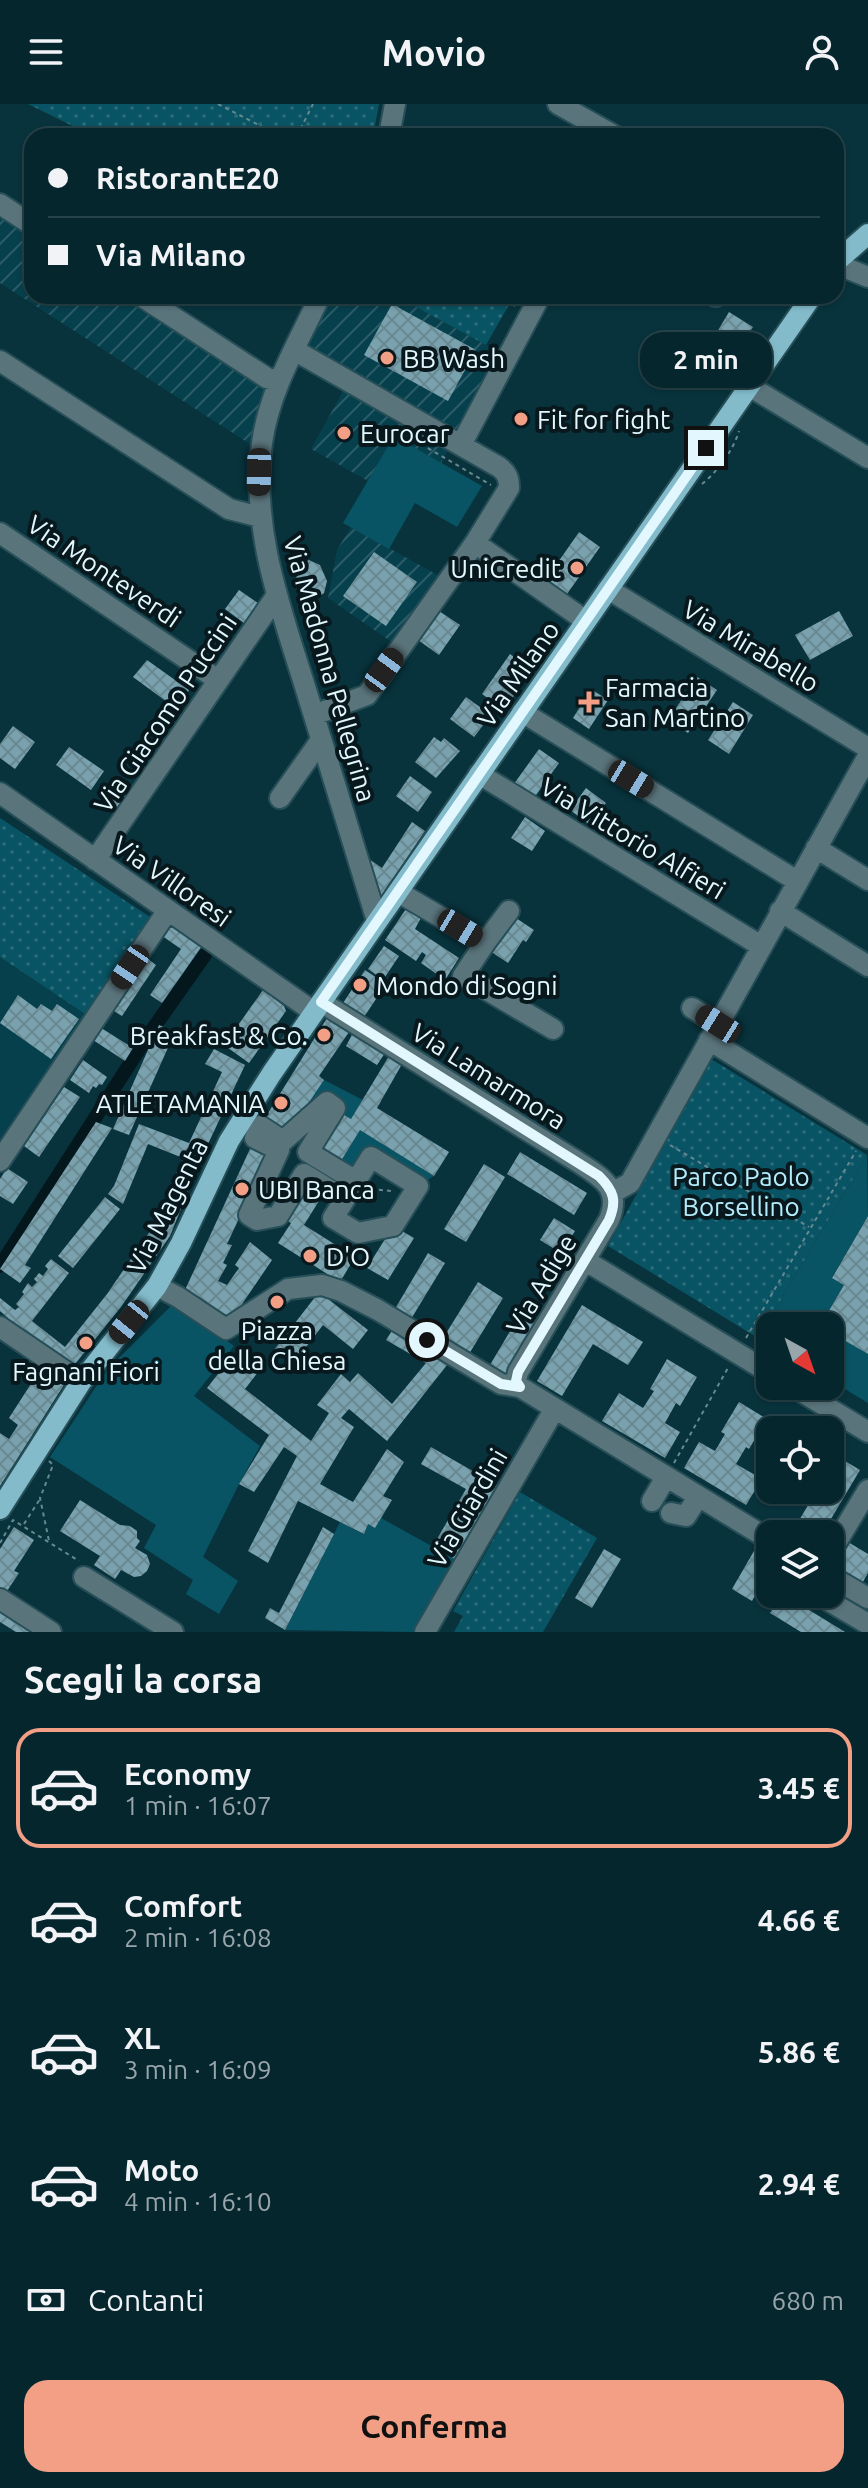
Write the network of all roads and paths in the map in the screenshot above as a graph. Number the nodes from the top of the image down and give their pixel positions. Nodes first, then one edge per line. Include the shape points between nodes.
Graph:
1 (218, 104) edge
2 (313, 104) edge
3 (395, 104) edge
4 (558, 104) edge
5 (590, 112) edge
6 (264, 128) edge
7 (301, 128) edge
8 (390, 128) edge
9 (607, 128) edge
10 (0, 204) edge
11 (24, 220) edge
12 (868, 234) edge
13 (844, 256) edge
14 (844, 266) edge
15 (868, 277) edge
16 (153, 304) edge
17 (313, 304) edge
18 (536, 304) edge
19 (806, 304) edge
20 (294, 350) junction
21 (0, 361) edge
22 (279, 381) junction
23 (749, 386) junction
24 (411, 433) dead end
25 (461, 445) junction
26 (868, 458) edge
27 (500, 488) junction
28 (260, 517) junction
29 (0, 533) edge
30 (475, 543) junction
31 (608, 589) junction
32 (277, 595) junction
33 (586, 621) junction
34 (218, 680) junction
35 (522, 712) junction
36 (314, 715) junction
37 (321, 740) junction
38 (868, 748) edge
39 (868, 756) edge
40 (479, 774) junction
41 (860, 789) edge
42 (0, 793) edge
43 (280, 798) dead end
44 (816, 848) junction
45 (95, 860) junction
46 (868, 880) edge
47 (797, 881) junction
48 (398, 892) junction
49 (168, 910) junction
50 (509, 911) dead end
51 (780, 911) junction
52 (377, 921) junction
53 (485, 943) junction
54 (761, 946) junction
55 (868, 966) edge
56 (318, 1007) junction
57 (692, 1008) dead end
58 (553, 1029) dead end
59 (713, 1032) junction
60 (655, 1137) junction
61 (867, 1137) edge
62 (0, 1161) edge
63 (415, 1191) junction
64 (360, 1192) dead end
65 (614, 1200) junction
66 (811, 1228) junction
67 (586, 1261) junction
68 (157, 1286) junction
69 (0, 1327) edge
70 (737, 1353) junction
71 (756, 1365) edge
72 (81, 1382) junction
73 (520, 1387) junction
74 (815, 1400) edge
75 (554, 1410) junction
76 (868, 1432) edge
77 (48, 1460) dead end
78 (666, 1477) junction
79 (868, 1490) edge
80 (698, 1497) junction
81 (40, 1498) junction
82 (652, 1501) dead end
83 (0, 1509) edge
84 (671, 1513) dead end
85 (23, 1526) dead end
86 (844, 1530) edge
87 (756, 1532) edge
88 (50, 1543) dead end
89 (84, 1577) dead end
90 (844, 1584) edge
91 (868, 1598) edge
92 (0, 1599) edge
93 (841, 1608) edge
94 (868, 1624) edge
95 (51, 1632) edge
96 (173, 1632) edge
97 (425, 1632) edge

1 - 6 path
2 - 7 path
3 - 8 street
4 - 5 street
5 - 9 street
10 - 11 street
12 - 13 main road
14 - 15 street
16 - 22 street
17 - 20 street, Via Madonna Pellegrina
18 - 25 street
19 - 23 main road, Via Milano
20 - 22 street, Via Madonna Pellegrina
20 - 25 street
21 - 28 street via 229,509
22 - 28 street, Via Madonna Pellegrina via 262,443
23 - 26 street
23 - 31 main road, Via Milano
24 - 27 path via 415,442
25 - 27 street via 508,476
27 - 30 street
28 - 32 street, Via Madonna Pellegrina
29 - 34 street, Via Monteverdi
30 - 33 street
30 - 36 street via 367,695
31 - 33 main road, Via Milano
31 - 38 street, Via Mirabello
32 - 34 street, Via Giacomo Puccini
32 - 36 street, Via Madonna Pellegrina
33 - 35 main road, Via Milano
34 - 45 street, Via Giacomo Puccini
35 - 40 main road, Via Milano
35 - 47 street
36 - 37 street, Via Madonna Pellegrina
37 - 43 street
37 - 52 street, Via Madonna Pellegrina
39 - 41 street, Via Adige
40 - 48 main road, Via Milano
40 - 54 street, Via Vittorio Alfieri
41 - 44 street, Via Adige
42 - 45 street, Via Villoresi
44 - 46 street
44 - 47 street, Via Adige
45 - 49 street, Via Villoresi
47 - 51 street, Via Adige
48 - 52 main road, Via Milano
48 - 53 street
49 - 56 street, Via Villoresi
49 - 62 street
50 - 53 street
51 - 54 street, Via Adige
51 - 55 street
52 - 56 main road, Via Milano
53 - 58 street via 463,976
54 - 59 street, Via Adige
56 - 65 street, Via Lamarmora via 599,1176
56 - 68 main road, Via Magenta via 236,1129
57 - 59 street
59 - 60 street, Via Adige
59 - 61 street
60 - 65 street, Via Adige via 630,1183
60 - 66 path
61 - 66 path
63 - 63 street via 418,1186 371,1157 356,1181 308,1152 335,1108 327,1102 283,1141 260,1126 255,1138 279,1150 249,1215 257,1220 278,1216 304,1174 345,1199 333,1218 358,1233 393,1226
63 - 64 path
65 - 67 street, Via Adige
66 - 70 path
67 - 70 street
67 - 73 street, Via Adige via 518,1372
68 - 72 main road, Via Magenta
68 - 73 street via 226,1329 288,1289 322,1285 378,1310 501,1384
69 - 72 street
70 - 71 street
70 - 78 path
72 - 83 main road, Via Magenta
73 - 75 street
74 - 76 street
75 - 78 street
75 - 97 street, Via Giardini
77 - 81 path via 53,1465
78 - 80 street
78 - 82 street
79 - 86 street
80 - 84 street via 686,1516
80 - 87 street
81 - 85 path
81 - 88 path
89 - 96 street
90 - 91 street
92 - 95 street
93 - 94 street

